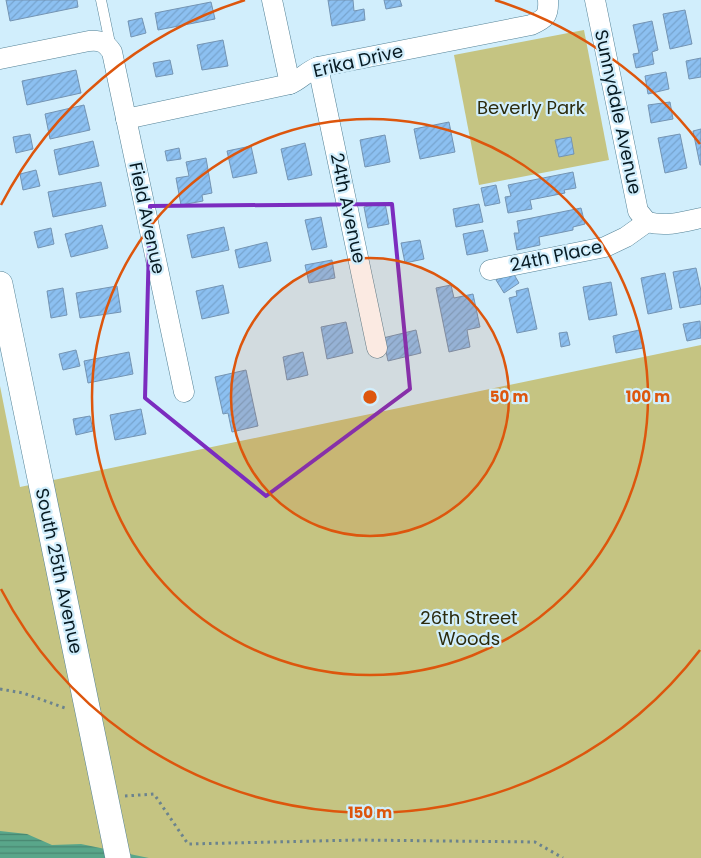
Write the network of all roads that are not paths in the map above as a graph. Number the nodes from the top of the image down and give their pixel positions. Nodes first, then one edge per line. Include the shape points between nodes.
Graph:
1 (101, 0) edge
2 (272, 0) edge
3 (548, 0) edge
4 (595, 0) edge
5 (110, 49) junction
6 (0, 59) edge
7 (318, 67) junction
8 (290, 84) junction
9 (126, 119) junction
10 (701, 218) edge
11 (647, 222) junction
12 (490, 270) dead end
13 (0, 284) edge
14 (377, 348) dead end
15 (184, 392) dead end
16 (118, 858) edge

1 - 5 lane
2 - 8 street
3 - 7 street, Erika Drive via 545,18 531,25
4 - 11 street, Sunnydale Avenue via 638,211
5 - 6 street via 98,40
5 - 9 street, Field Avenue
7 - 8 street, Erika Drive
7 - 14 street, 24th Avenue
8 - 9 street, Erika Drive
9 - 15 street, Field Avenue
10 - 11 street via 674,224
11 - 12 street, 24th Place via 605,247
13 - 16 street, South 25th Avenue

